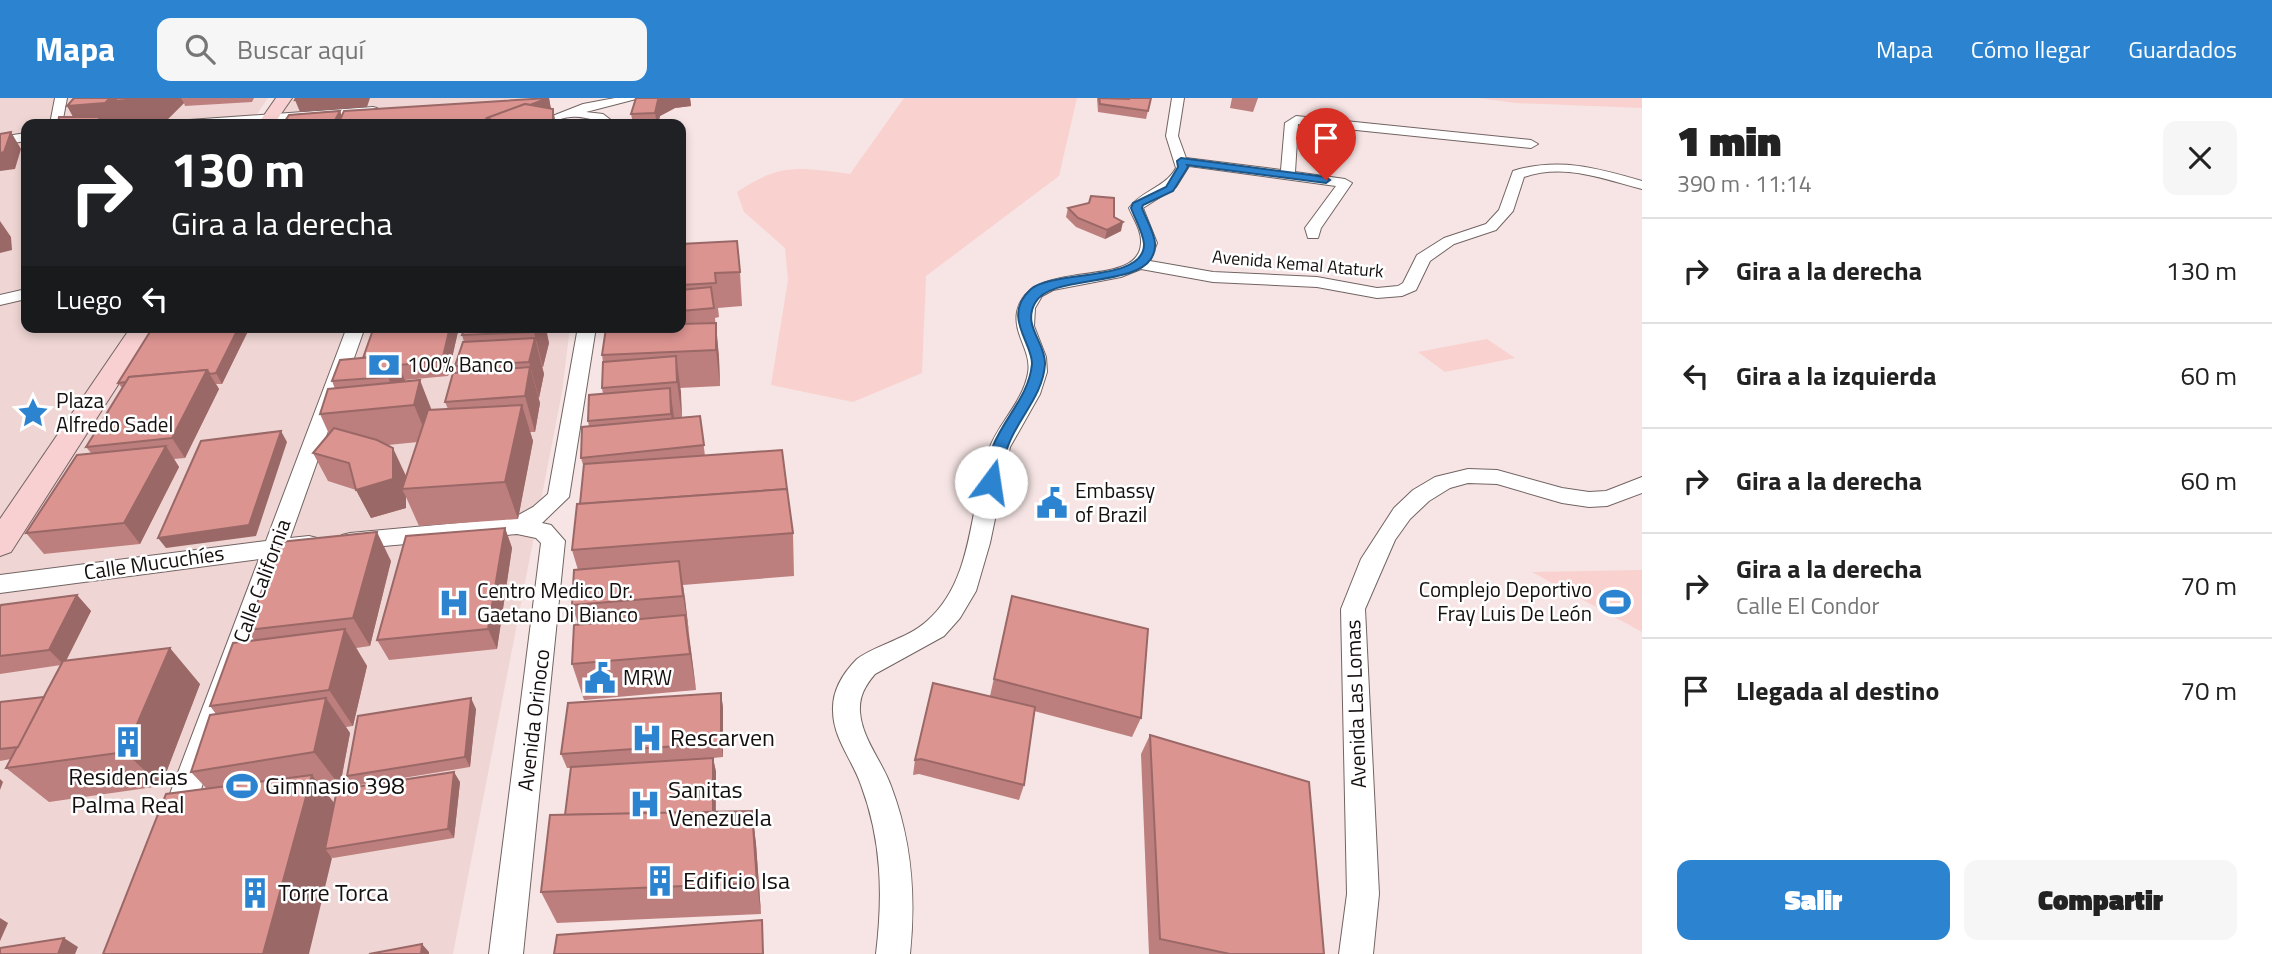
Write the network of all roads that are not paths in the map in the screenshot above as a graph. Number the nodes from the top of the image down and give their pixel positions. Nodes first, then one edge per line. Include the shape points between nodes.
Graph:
1 (61, 98) edge
2 (284, 98) edge
3 (634, 98) edge
4 (1178, 98) edge
5 (608, 101) edge
6 (558, 102) dead end
7 (389, 110) edge
8 (560, 116) junction
9 (57, 119) edge
10 (269, 119) edge
11 (290, 119) edge
12 (552, 119) edge
13 (600, 119) edge
14 (611, 119) edge
15 (21, 138) edge
16 (0, 141) edge
17 (1531, 144) dead end
18 (1181, 161) junction
19 (1288, 174) junction
20 (1642, 185) edge
21 (1313, 235) dead end
22 (1139, 264) junction
23 (21, 295) edge
24 (0, 300) edge
25 (139, 333) edge
26 (354, 333) edge
27 (586, 333) edge
28 (1642, 484) edge
29 (517, 526) junction
30 (0, 544) edge
31 (274, 547) junction
32 (0, 584) edge
33 (164, 849) edge
34 (506, 954) edge
35 (893, 954) edge
36 (1356, 954) edge

1 - 9 street
2 - 10 street
3 - 5 street
4 - 18 street via 1172,136
5 - 8 street
5 - 14 street
6 - 8 street via 566,109
7 - 11 street
8 - 12 street
8 - 13 street via 587,114
15 - 16 street
17 - 19 street via 1296,120 1291,123
18 - 19 street
18 - 22 street via 1183,167 1170,189 1136,208 1149,241 1149,252
19 - 21 street via 1345,183 1312,228
20 - 22 street, Avenida Kemal Ataturk via 1555,167 1529,169 1518,174 1506,211 1490,227 1449,241 1423,258 1410,286 1402,291 1377,293 1317,282 1213,277
22 - 35 street via 1118,273 1051,285 1030,299 1025,329 1039,361 1032,390 1000,445 975,558 956,605 936,628 863,668 850,688 847,711 851,732 874,781 893,849 898,882
23 - 24 street
25 - 30 street
26 - 31 street, Calle California
27 - 29 street via 558,497
28 - 36 street, Avenida Las Lomas via 1602,499 1575,499 1495,477 1461,478 1438,485 1400,513 1364,575 1353,609 1363,894
29 - 31 street, Calle Mucuchíes
29 - 34 street, Avenida Orinoco via 543,531 554,550
31 - 32 street, Calle Mucuchíes
31 - 33 street, Calle California

